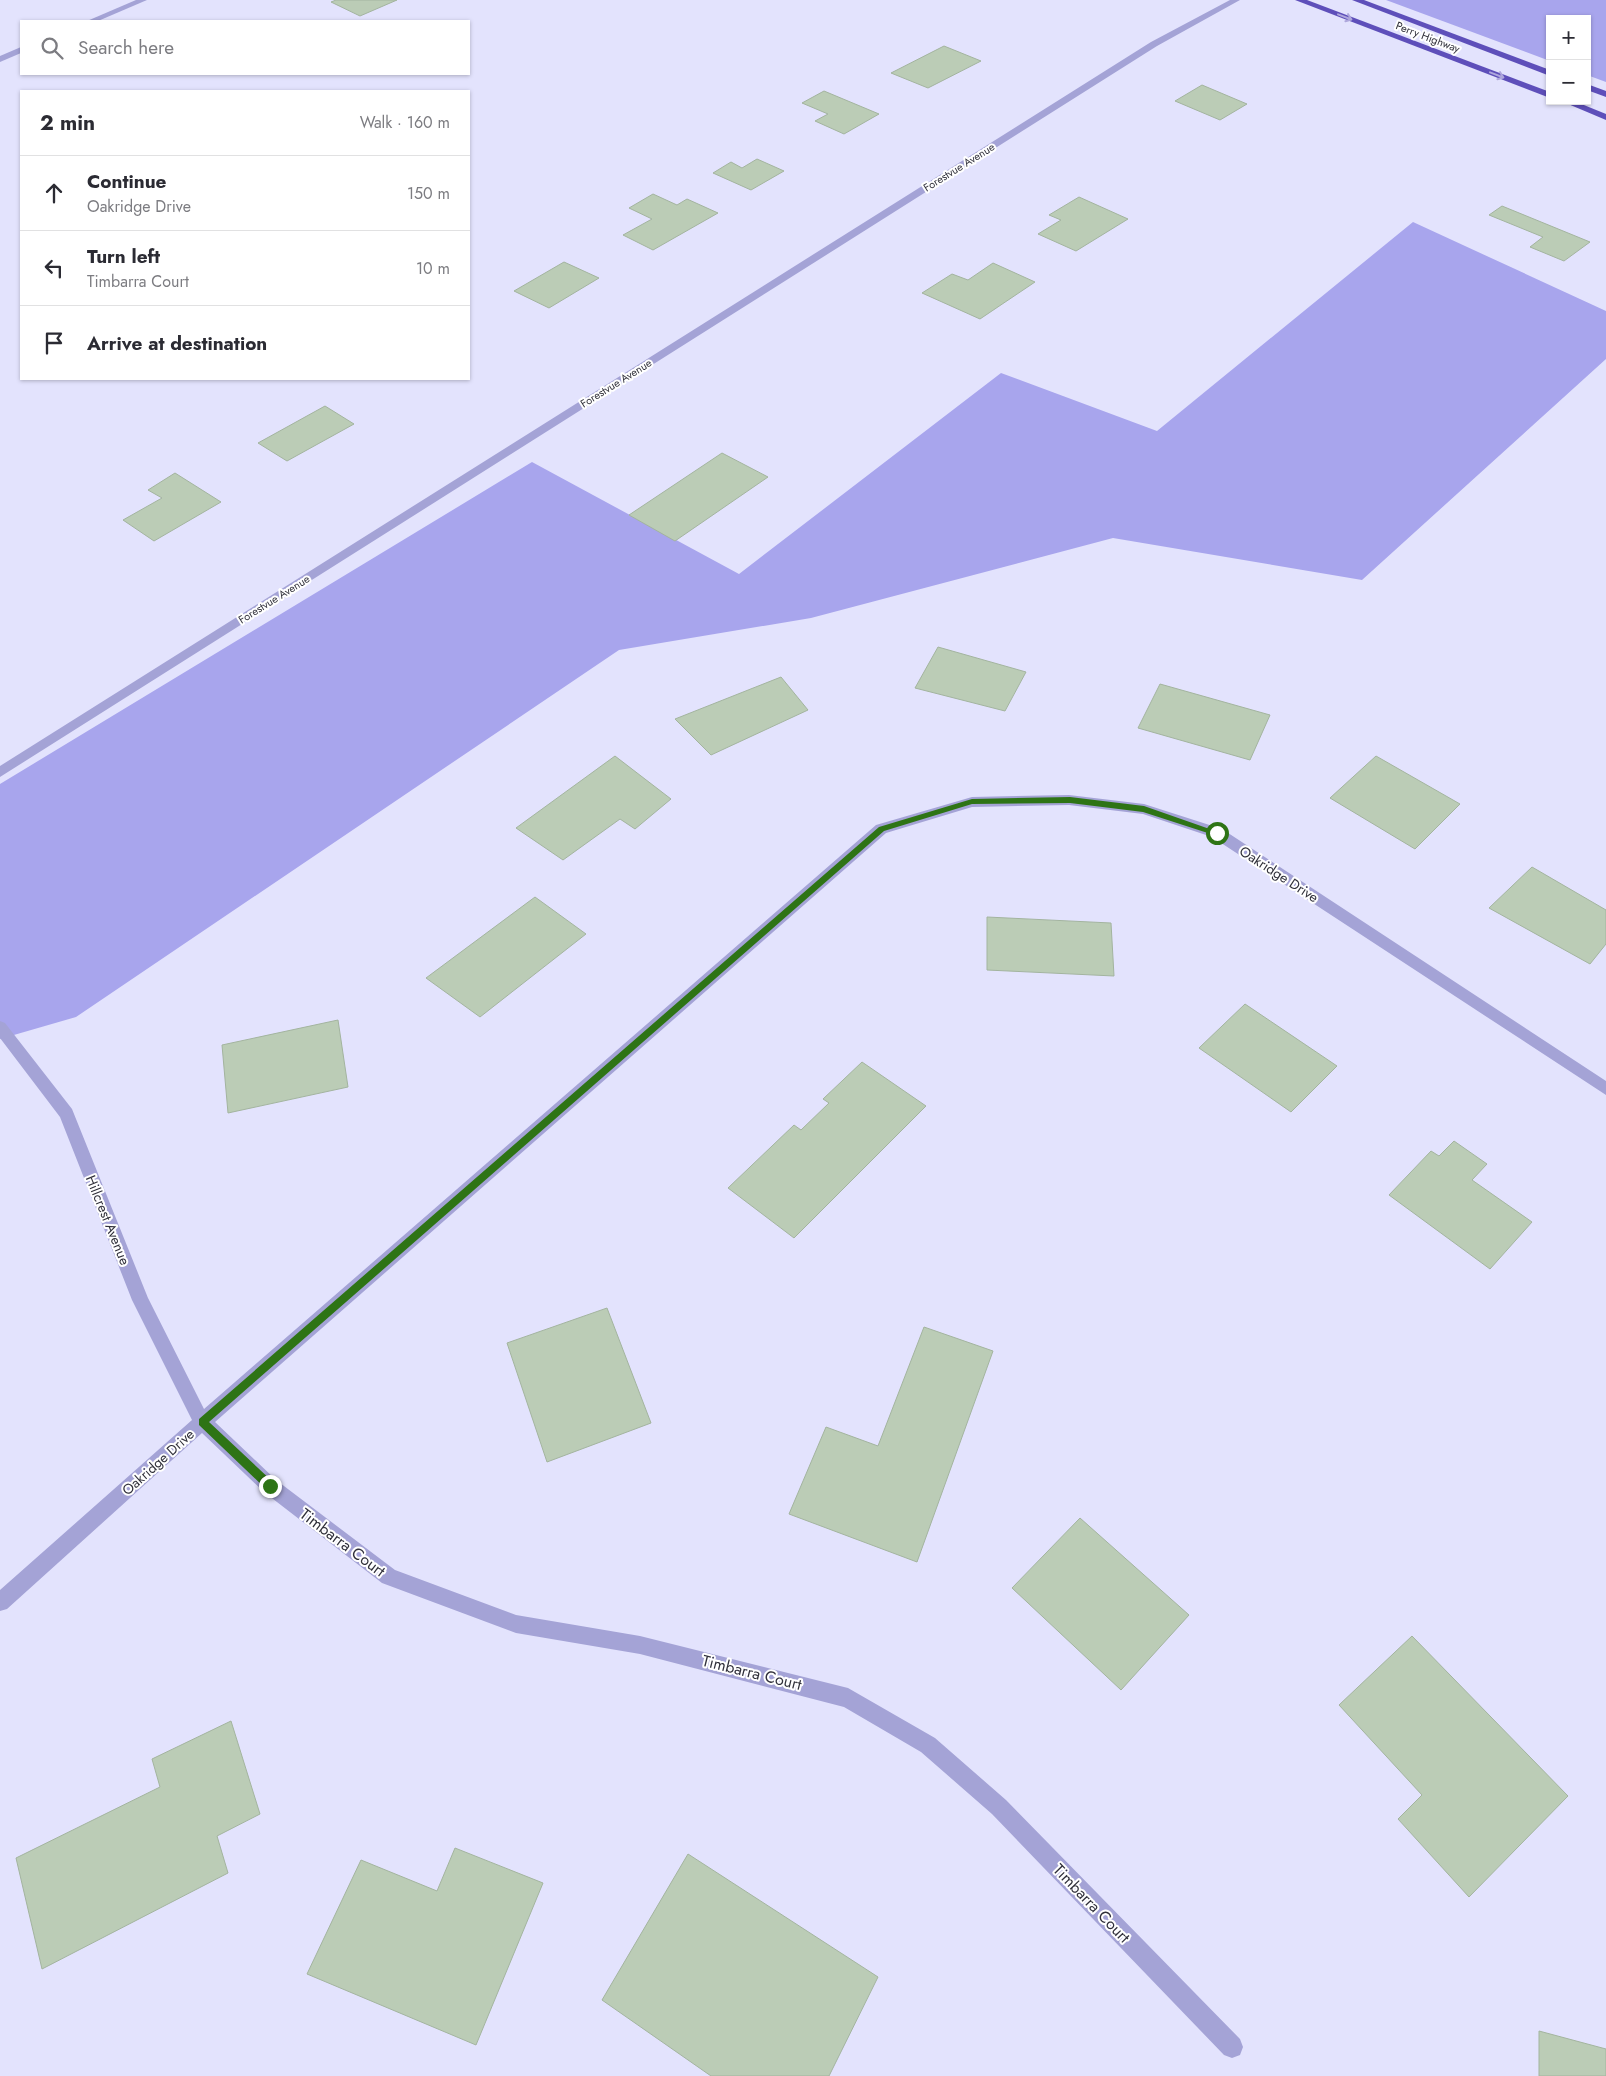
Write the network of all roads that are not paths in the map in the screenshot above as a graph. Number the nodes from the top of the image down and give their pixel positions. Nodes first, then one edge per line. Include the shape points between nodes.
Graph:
1 (143, 0) edge
2 (1236, 0) edge
3 (1299, 0) edge
4 (1356, 0) edge
5 (93, 20) edge
6 (20, 50) edge
7 (0, 59) edge
8 (1546, 71) edge
9 (1591, 88) edge
10 (1546, 93) edge
11 (1606, 94) edge
12 (1575, 105) edge
13 (1606, 117) edge
14 (0, 772) edge
15 (0, 1027) edge
16 (1606, 1089) edge
17 (202, 1422) junction
18 (0, 1602) edge
19 (1232, 2047) dead end

1 - 5 street
2 - 14 street, Forestvue Avenue via 1154,44
3 -> 10 highway, Perry Highway
4 - 8 highway, Perry Highway
6 - 7 street
9 - 11 highway
12 - 13 highway
15 - 17 street, Hillcrest Avenue via 67,1114 140,1300
16 - 17 street, Oakridge Drive via 1217,833 1144,809 1070,800 972,802 881,829
17 - 18 street, Oakridge Drive
17 - 19 street, Timbarra Court via 270,1486 389,1577 516,1624 640,1644 848,1698 928,1745 999,1807

